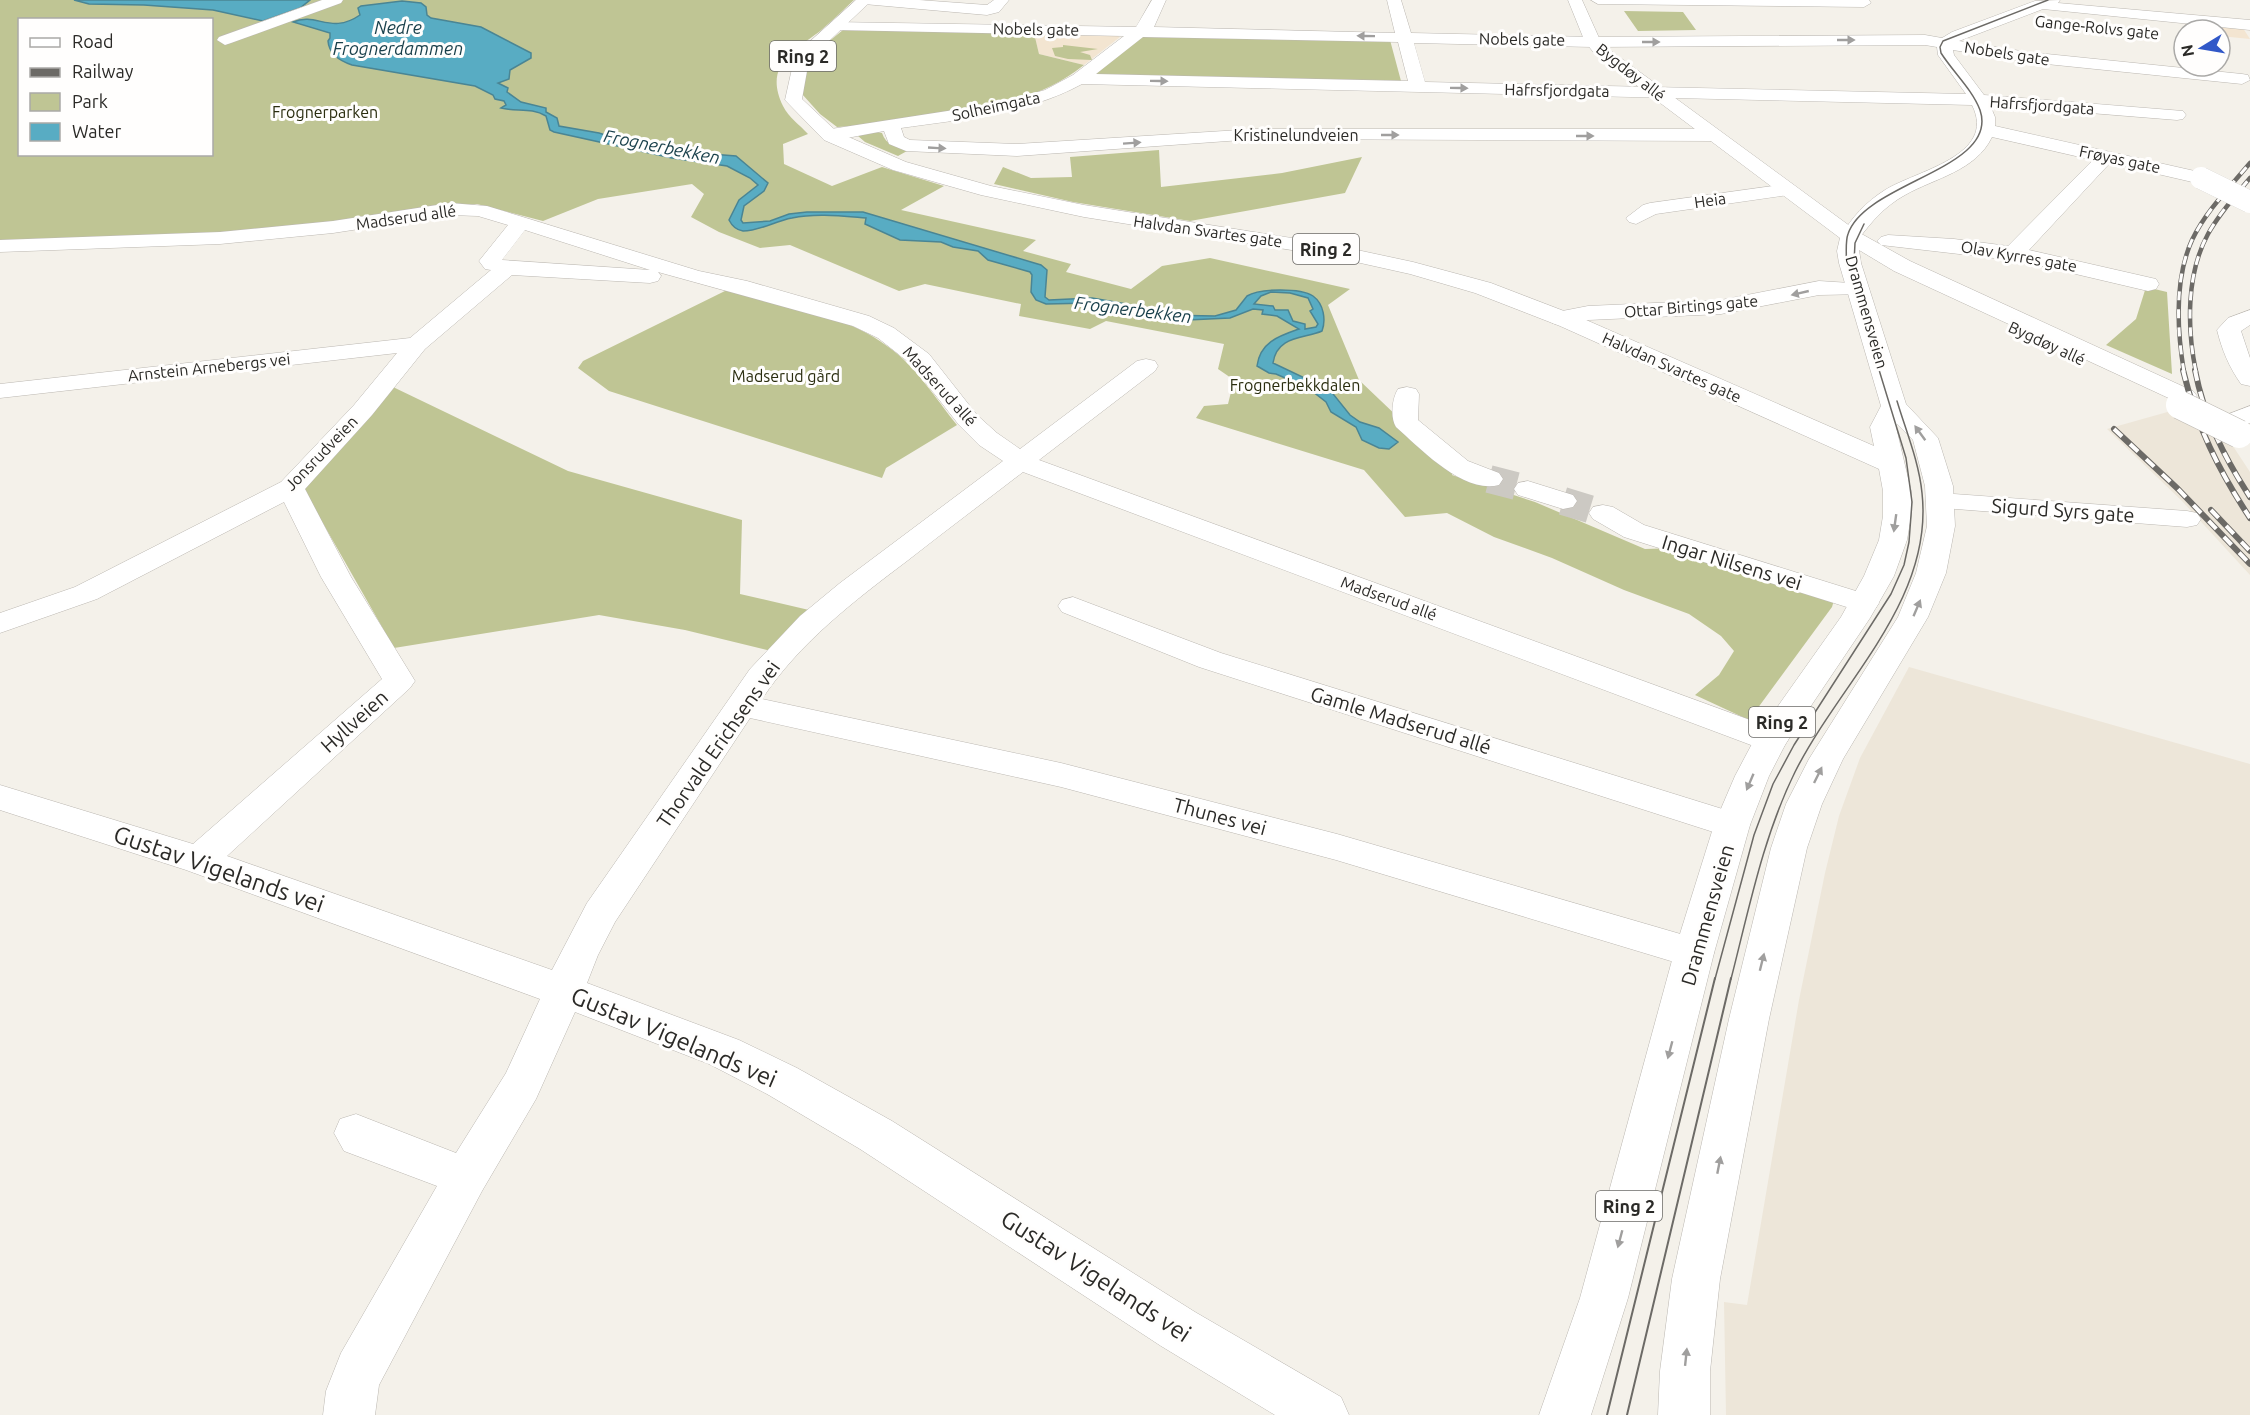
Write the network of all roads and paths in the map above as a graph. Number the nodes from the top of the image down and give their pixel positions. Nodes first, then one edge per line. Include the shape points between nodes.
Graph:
1 (336, 0) edge
2 (865, 0) edge
3 (1002, 0) edge
4 (1159, 0) edge
5 (1394, 0) edge
6 (1575, 0) edge
7 (1598, 0) edge
8 (1861, 2) edge
9 (2010, 8) edge
10 (2041, 8) edge
11 (1726, 9) edge
12 (1879, 12) dead end
13 (2250, 24) edge
14 (837, 25) junction
15 (1905, 26) dead end
16 (1140, 32) junction
17 (1404, 37) junction
18 (218, 39) edge
19 (1754, 41) junction
20 (1593, 42) junction
21 (1946, 42) junction
22 (260, 46) dead end
23 (1079, 79) junction
24 (2241, 80) dead end
25 (1418, 87) junction
26 (1656, 93) junction
27 (1977, 100) junction
28 (2177, 116) dead end
29 (891, 124) junction
30 (1986, 130) junction
31 (831, 135) junction
32 (1714, 135) junction
33 (2107, 156) junction
34 (1788, 190) junction
35 (2250, 202) edge
36 (1873, 208) junction
37 (1822, 215) junction
38 (1636, 218) dead end
39 (520, 223) junction
40 (1851, 236) junction
41 (1888, 241) junction
42 (0, 246) edge
43 (2014, 252) junction
44 (507, 268) junction
45 (1900, 274) junction
46 (694, 276) junction
47 (1854, 279) junction
48 (1934, 279) junction
49 (2148, 284) dead end
50 (2250, 317) edge
51 (1560, 318) junction
52 (417, 344) junction
53 (1146, 366) dead end
54 (2250, 379) edge
55 (0, 391) edge
56 (1407, 394) dead end
57 (2178, 398) junction
58 (1894, 405) junction
59 (2239, 425) edge
60 (1889, 454) junction
61 (1021, 462) junction
62 (1935, 467) junction
63 (1489, 479) tunnel mouth
64 (291, 488) junction
65 (1528, 489) tunnel mouth
66 (1563, 501) tunnel mouth
67 (1940, 501) junction
68 (1603, 513) tunnel mouth
69 (2187, 519) dead end
70 (1864, 603) junction
71 (1073, 606) dead end
72 (0, 624) edge
73 (740, 705) junction
74 (1771, 740) junction
75 (0, 797) edge
76 (1732, 825) junction
77 (199, 860) junction
78 (1694, 953) junction
79 (562, 990) junction
80 (356, 1133) dead end
81 (466, 1177) junction
82 (349, 1415) edge
83 (1323, 1415) edge
84 (1565, 1415) edge
85 (1684, 1415) edge

1 - 18 street
2 - 3 street via 987,10 994,9
2 - 14 street, Halvdan Svartes gate / Ring 2
4 - 16 street, Solheimgata
5 - 17 street
6 - 20 street, Bygdøy allé
7 - 11 street
8 - 11 street
8 - 12 street
9 - 10 street
9 - 21 street
10 - 13 street
11 - 19 street
14 - 16 street, Nobels gate
14 - 31 street, Halvdan Svartes gate / Ring 2 via 801,58 790,81 790,90 800,108
15 - 21 street
17 -> 16 street, Nobels gate
16 - 23 street, Solheimgata
17 - 20 street, Nobels gate
17 - 25 street
18 - 22 street
20 -> 19 street, Nobels gate
19 -> 21 street, Nobels gate
20 - 26 street, Bygdøy allé
21 - 24 street, Nobels gate via 2027,57
21 - 27 street via 1946,54
23 -> 25 street, Hafrsfjordgata
23 - 29 street, Solheimgata via 1051,94 1014,105
25 -> 26 street, Hafrsfjordgata
26 - 27 street, Hafrsfjordgata
26 - 32 street, Bygdøy allé
27 - 28 street, Hafrsfjordgata
27 - 30 street via 1985,115
29 - 31 street, Solheimgata
29 -> 32 street, Kristinelundveien via 896,140 906,145 986,150 1244,135
30 - 33 street, Frøyas gate
30 - 36 street, Drammensveien via 1971,154 1897,191
31 - 51 street, Halvdan Svartes gate / Ring 2 via 870,155 985,192 1386,262 1479,287
32 - 34 street, Bygdøy allé
33 - 35 street, Frøyas gate, bridge via 2201,178
33 - 43 street
34 - 37 street, Bygdøy allé
34 - 38 street, Heia via 1650,209
36 - 40 street, Drammensveien
36 - 41 street
37 - 40 street, Bygdøy allé
37 - 47 street via 1832,243
39 - 42 street, Madserud allé via 465,208 271,234
39 - 44 street via 490,261
39 - 46 street, Madserud allé
40 - 45 street, Bygdøy allé via 1870,255
40 - 47 street, Drammensveien via 1848,250
40 - 48 street, Bygdøy allé via 1902,266
41 - 43 street, Olav Kyrres gate
41 - 48 street
43 - 49 street, Olav Kyrres gate
44 - 46 street
44 - 52 street, Jonsrudveien
45 - 47 street, Ottar Birtings gate
45 - 57 street, Bygdøy allé
46 - 61 street, Madserud allé via 832,311 886,333 920,359 968,420
47 -> 51 street, Ottar Birtings gate via 1728,306 1581,313
47 - 58 street, Drammensveien
48 - 57 street, Bygdøy allé
50 - 54 street via 2229,330 2235,353
51 - 60 street, Halvdan Svartes gate / Ring 2 via 1819,429
52 - 55 street, Arnstein Arnebergs vei
52 - 64 street, Jonsrudveien
53 - 61 street, Thorvald Erichsens vei
56 - 63 street via 1405,422 1459,467
57 - 59 street, Bygdøy allé, bridge
58 - 60 street, Drammensveien via 1883,427
62 -> 58 street, Drammensveien via 1923,434
60 - 62 street, Ring 2 via 1921,458
60 -> 70 street, Drammensveien / Ring 2 via 1897,491 1893,540
61 - 73 street, Thorvald Erichsens vei via 811,623 761,676
61 - 74 street, Madserud allé
62 - 67 street, Drammensveien / Ring 2
64 - 72 street, Jonsrudveien via 86,593
64 - 77 street, Hyllveien via 336,578 399,681
65 - 66 street
67 - 69 street, Sigurd Syrs gate
85 -> 67 street, Drammensveien / Ring 2 via 1684,1371 1696,1279 1749,1019 1789,848 1804,804 1826,759 1912,618 1937,549
68 - 70 street, Ingar Nilsens vei via 1634,531
70 - 74 street, Drammensveien / Ring 2
71 - 76 street, Gamle Madserud allé via 1210,660
73 - 78 street, Thunes vei via 1061,775 1336,847
73 - 79 street, Thorvald Erichsens vei via 601,913
74 -> 76 street, Drammensveien / Ring 2
75 - 77 street, Gustav Vigelands vei
76 - 78 street, Drammensveien / Ring 2
77 - 79 street, Gustav Vigelands vei
78 -> 84 street, Drammensveien / Ring 2 via 1604,1298
79 - 81 street, Thorvald Erichsens vei via 521,1086
79 - 83 street, Gustav Vigelands vei via 724,1052 782,1081 876,1135 1178,1329
80 - 81 street
81 - 82 street, Thorvald Erichsens vei via 360,1371 351,1391

